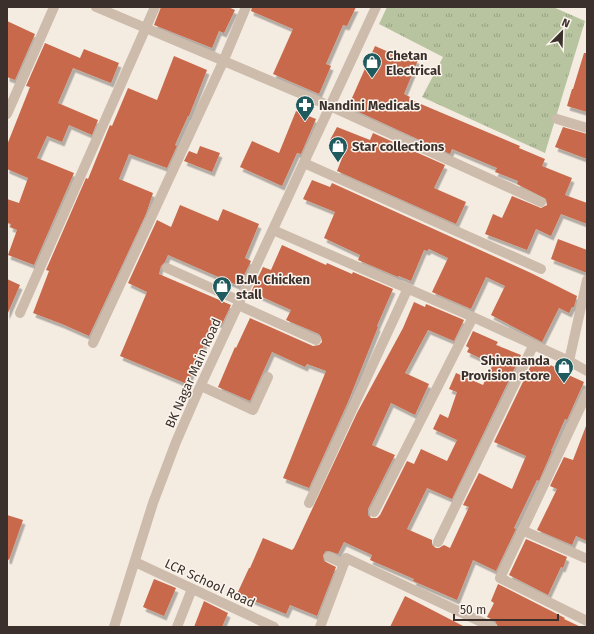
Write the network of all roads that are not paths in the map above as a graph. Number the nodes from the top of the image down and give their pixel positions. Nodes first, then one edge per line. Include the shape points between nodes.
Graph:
1 (54, 7) edge
2 (96, 7) edge
3 (155, 7) edge
4 (246, 7) edge
5 (376, 7) edge
6 (146, 28) junction
7 (222, 62) junction
8 (330, 106) junction
9 (7, 114) edge
10 (557, 118) dead end
11 (587, 128) edge
12 (304, 163) junction
13 (541, 202) dead end
14 (273, 230) junction
15 (167, 268) dead end
16 (541, 269) dead end
17 (587, 280) edge
18 (408, 288) junction
19 (239, 303) junction
20 (20, 313) dead end
21 (473, 317) junction
22 (316, 340) dead end
23 (93, 343) dead end
24 (533, 346) junction
25 (569, 361) junction
26 (587, 371) edge
27 (268, 377) dead end
28 (201, 386) junction
29 (587, 393) edge
30 (309, 502) dead end
31 (374, 512) dead end
32 (522, 530) junction
33 (438, 542) dead end
34 (329, 557) dead end
35 (585, 558) dead end
36 (135, 562) junction
37 (344, 564) junction
38 (192, 589) junction
39 (587, 621) edge
40 (114, 627) edge
41 (177, 627) edge
42 (274, 627) edge
43 (320, 627) edge
44 (492, 627) edge

1 - 9 street
2 - 6 street
3 - 6 street
4 - 7 street
5 - 8 street, BK Nagar Main Road
6 - 7 street
6 - 20 street
7 - 8 street
7 - 23 street
8 - 12 street, BK Nagar Main Road
8 - 13 street
10 - 11 street
12 - 14 street, BK Nagar Main Road
12 - 16 street
14 - 18 street
14 - 19 street, BK Nagar Main Road
15 - 19 street
17 - 25 street
18 - 21 street
18 - 30 street
19 - 22 street
19 - 28 street, BK Nagar Main Road
21 - 24 street
21 - 31 street
24 - 25 street
24 - 33 street
25 - 26 street
27 - 28 street via 253,410
28 - 36 street, BK Nagar Main Road via 153,503
29 - 32 street
32 - 35 street
32 - 39 street via 500,578
34 - 37 street
36 - 38 street, LCR School Road
36 - 40 street, BK Nagar Main Road
37 - 43 street
37 - 44 street via 346,558
38 - 41 street
38 - 42 street, LCR School Road

